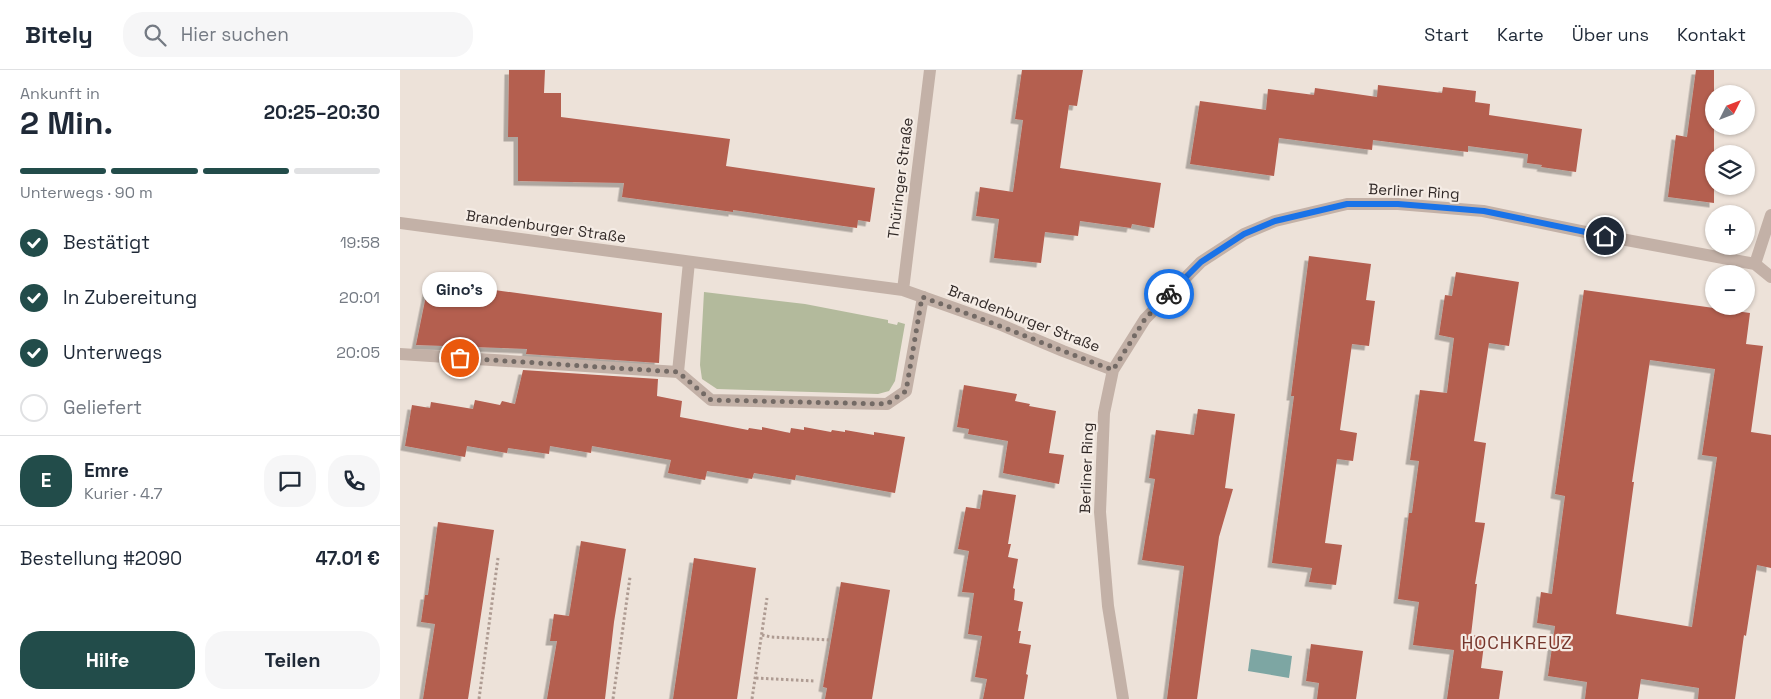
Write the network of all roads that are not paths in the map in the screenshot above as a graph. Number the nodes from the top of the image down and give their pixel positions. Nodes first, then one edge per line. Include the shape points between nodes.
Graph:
1 (930, 70) edge
2 (1771, 214) edge
3 (400, 223) edge
4 (689, 262) junction
5 (1755, 264) junction
6 (1771, 276) edge
7 (902, 290) junction
8 (922, 297) junction
9 (400, 354) edge
10 (1113, 370) junction
11 (678, 372) junction
12 (1123, 699) edge

1 - 7 street, Thüringer Straße
2 - 5 street
3 - 4 street, Brandenburger Straße
4 - 7 street, Brandenburger Straße
4 - 11 street
5 - 6 street, Berliner Ring
5 - 10 street, Berliner Ring via 1484,211 1398,204 1347,204 1275,221 1244,234 1201,262 1145,319
7 - 8 street, Brandenburger Straße
8 - 10 street, Brandenburger Straße
8 - 11 street via 906,391 887,404 711,400
9 - 11 street
10 - 12 street, Berliner Ring via 1104,414 1100,512 1108,606

